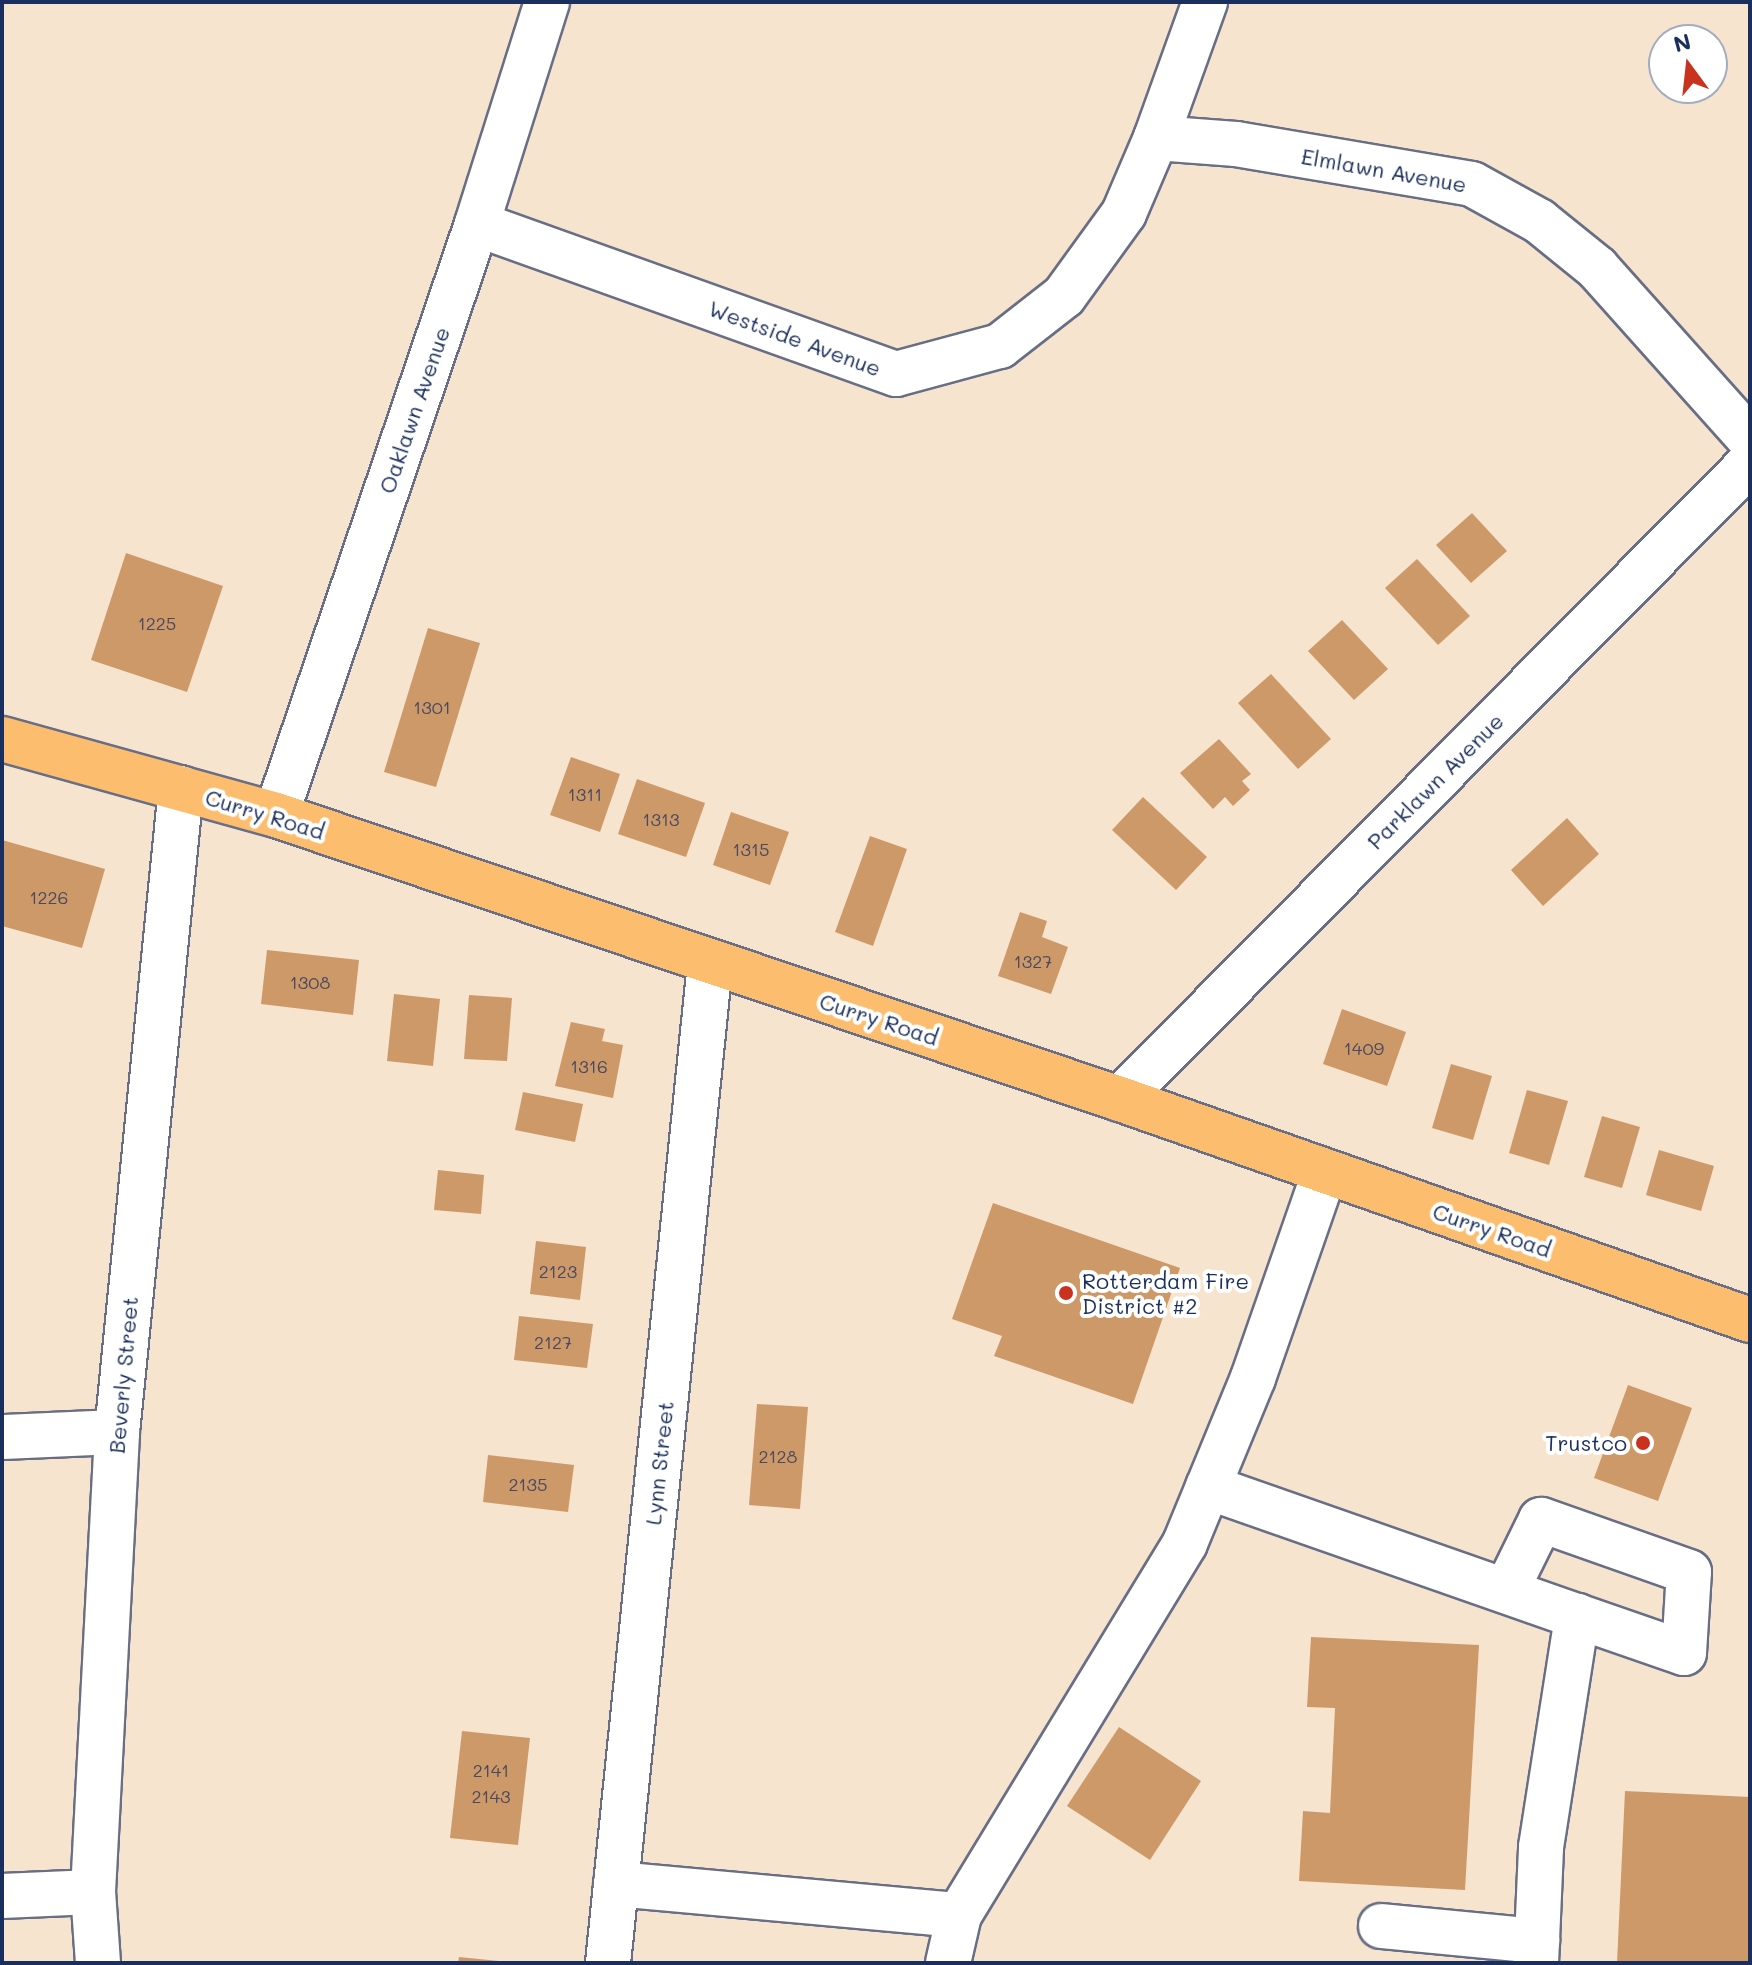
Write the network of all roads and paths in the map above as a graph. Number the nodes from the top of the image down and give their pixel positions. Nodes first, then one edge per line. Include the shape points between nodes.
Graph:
1 (547, 2) edge
2 (1205, 2) edge
3 (1156, 138) junction
4 (477, 224) junction
5 (1750, 439) edge
6 (1750, 463) edge
7 (2, 739) edge
8 (181, 788) junction
9 (276, 815) junction
10 (710, 964) junction
11 (1120, 1099) junction
12 (1325, 1171) junction
13 (1750, 1320) edge
14 (117, 1432) junction
15 (2, 1437) edge
16 (1208, 1487) junction
17 (1506, 1591) junction
18 (1577, 1616) junction
19 (616, 1884) junction
20 (93, 1892) junction
21 (2, 1896) edge
22 (959, 1915) junction
23 (1381, 1926) dead end
24 (1536, 1952) edge
25 (98, 1963) edge
26 (608, 1963) edge
27 (948, 1963) edge

1 - 4 street, Oaklawn Avenue
2 - 3 street, Westside Avenue
3 - 4 street, Westside Avenue via 1124,213 1064,296 1000,346 896,374
3 - 5 street, Elmlawn Avenue via 1236,144 1472,184 1539,221 1597,268
4 - 9 street, Oaklawn Avenue
6 - 11 street, Parklawn Avenue
7 - 8 main road, Curry Road
8 - 9 main road, Curry Road
8 - 14 street, Beverly Street
9 - 10 main road, Curry Road
10 - 11 main road, Curry Road
10 - 19 street, Lynn Street
11 - 12 main road, Curry Road
12 - 13 main road, Curry Road
12 - 16 street via 1253,1378
14 - 15 street
14 - 20 street, Beverly Street
16 - 17 street
16 - 22 street via 1185,1543
17 - 18 street
17 - 18 street via 1541,1520 1689,1572 1684,1653
18 - 24 street via 1541,1847
19 - 22 street
19 - 26 street, Lynn Street
20 - 21 street
20 - 25 street, Beverly Street
22 - 27 street
23 - 24 street

